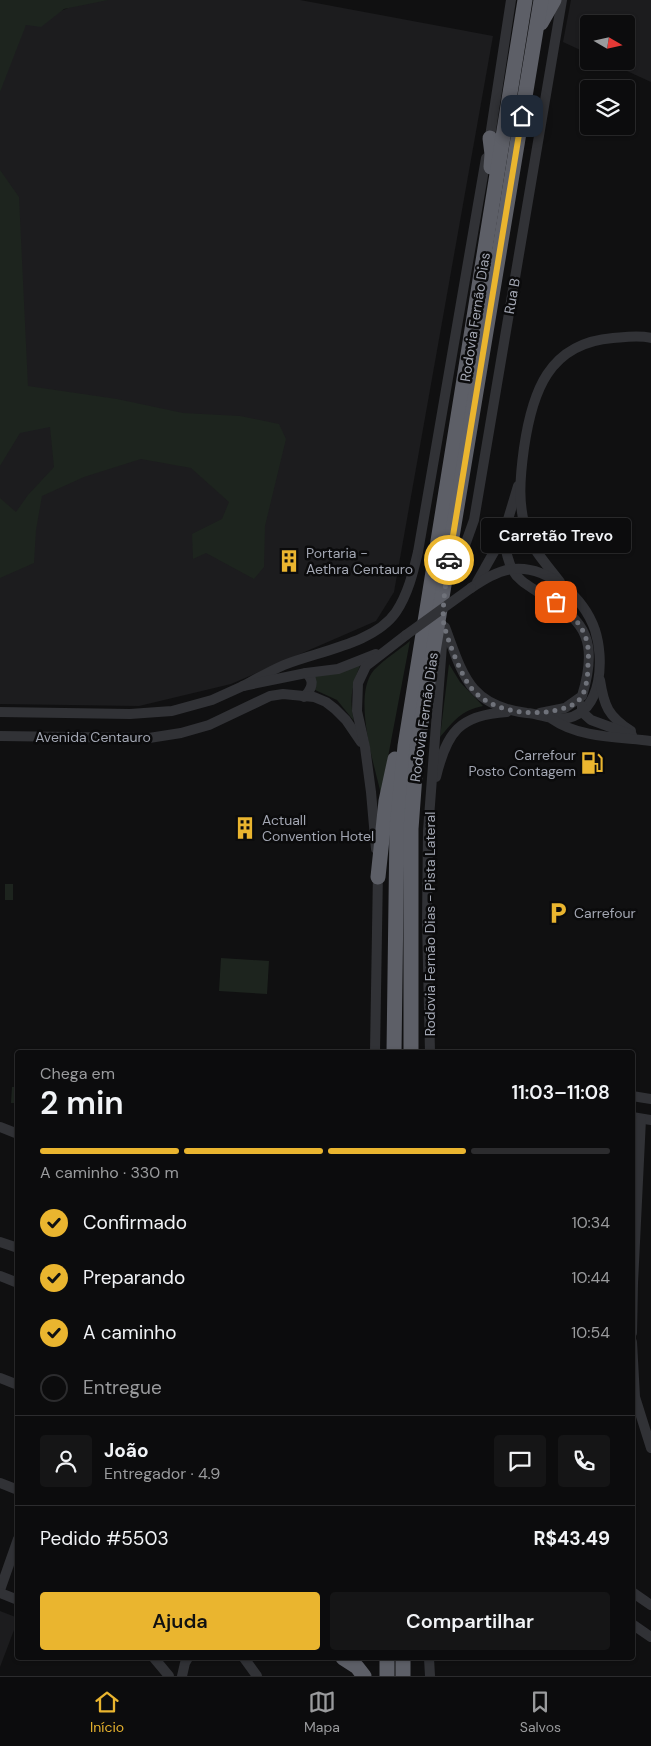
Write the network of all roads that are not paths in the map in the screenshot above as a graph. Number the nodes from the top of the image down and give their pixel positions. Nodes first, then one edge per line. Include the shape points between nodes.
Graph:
1 (511, 0) edge
2 (525, 0) edge
3 (541, 0) edge
4 (554, 0) edge
5 (562, 0) edge
6 (536, 34) junction
7 (490, 138) junction
8 (488, 235) junction
9 (651, 338) edge
10 (519, 482) junction
11 (503, 536) junction
12 (512, 569) junction
13 (445, 586) junction
14 (473, 587) junction
15 (565, 588) junction
16 (444, 624) junction
17 (382, 652) junction
18 (417, 668) junction
19 (306, 673) junction
20 (599, 679) junction
21 (243, 686) junction
22 (582, 696) junction
23 (304, 697) junction
24 (516, 711) junction
25 (0, 712) edge
26 (582, 712) junction
27 (536, 714) junction
28 (552, 719) junction
29 (0, 736) edge
30 (649, 741) edge
31 (365, 747) junction
32 (429, 802) junction
33 (378, 877) junction
34 (376, 1050) edge
35 (394, 1050) edge
36 (411, 1050) edge
37 (430, 1050) edge
38 (635, 1096) edge
39 (651, 1099) edge
40 (642, 1118) edge
41 (0, 1127) edge
42 (15, 1133) edge
43 (635, 1230) edge
44 (0, 1242) edge
45 (15, 1247) edge
46 (0, 1276) edge
47 (15, 1282) edge
48 (0, 1378) edge
49 (15, 1384) edge
50 (635, 1396) edge
51 (651, 1448) edge
52 (0, 1483) edge
53 (15, 1489) edge
54 (15, 1548) edge
55 (0, 1591) edge
56 (635, 1594) edge
57 (15, 1598) edge
58 (651, 1605) edge
59 (635, 1626) edge
60 (651, 1637) edge
61 (156, 1660) edge
62 (187, 1660) edge
63 (245, 1660) edge
64 (346, 1660) edge
65 (387, 1660) edge
66 (403, 1660) edge
67 (429, 1660) edge
68 (169, 1676) edge
69 (182, 1676) edge
70 (257, 1676) edge
71 (364, 1676) edge
72 (387, 1676) edge
73 (403, 1676) edge
74 (430, 1676) edge

1 - 7 street
2 - 8 highway, Rodovia Fernão Dias
3 - 6 highway, Rodovia Fernão Dias
4 - 6 highway
5 - 13 street, Rua B via 474,520
6 - 13 highway, Rodovia Fernão Dias
7 - 8 highway
7 - 21 street via 418,552 408,589 395,614 374,632 285,665
8 - 18 highway, Rodovia Fernão Dias
9 - 10 street via 626,337 590,342 577,347 551,369 534,400
10 - 11 street
10 - 15 street via 528,536
11 - 12 street
11 - 14 street
12 - 14 street
12 - 15 street via 550,577
12 - 22 street via 525,584 556,602 578,621 589,655
13 - 16 street, Rodovia Fernão Dias - Pista Lateral
13 - 36 highway, Rodovia Fernão Dias via 417,748 412,820
14 - 17 street, bridge
15 - 20 street via 584,609 594,630 600,655
16 - 24 street via 470,686 483,698
16 - 32 street, Rodovia Fernão Dias - Pista Lateral
17 - 19 street, Avenida Centauro via 338,669
17 - 31 street via 366,666 358,683 357,711
18 - 33 highway via 406,703 386,801
18 - 35 highway, Rodovia Fernão Dias via 397,826
19 - 21 street, Avenida Centauro
19 - 23 street via 312,685
20 - 26 street via 594,696
20 - 30 street via 611,715
21 - 25 street, Avenida Centauro via 212,700 172,711 130,714
22 - 26 street
22 - 27 street via 566,708
23 - 29 street, Avenida Centauro via 270,696 209,725 149,738
23 - 31 street, Avenida Centauro via 314,697 335,709
24 - 27 street
24 - 32 street via 487,713 465,721 450,737
26 - 28 street via 568,718
26 - 30 street via 591,720
27 - 28 street
28 - 30 street via 564,727 601,736
31 - 33 street
32 - 37 street, Rodovia Fernão Dias - Pista Lateral
33 - 34 street
38 - 39 street
40 - 43 street
41 - 42 street
44 - 45 street
46 - 47 street
48 - 49 street
50 - 51 street
52 - 53 street
54 - 55 street
55 - 57 street
56 - 58 street
59 - 60 street
61 - 68 street
62 - 69 street
63 - 70 street
64 - 71 highway
65 - 72 highway
66 - 73 highway
67 - 74 street

